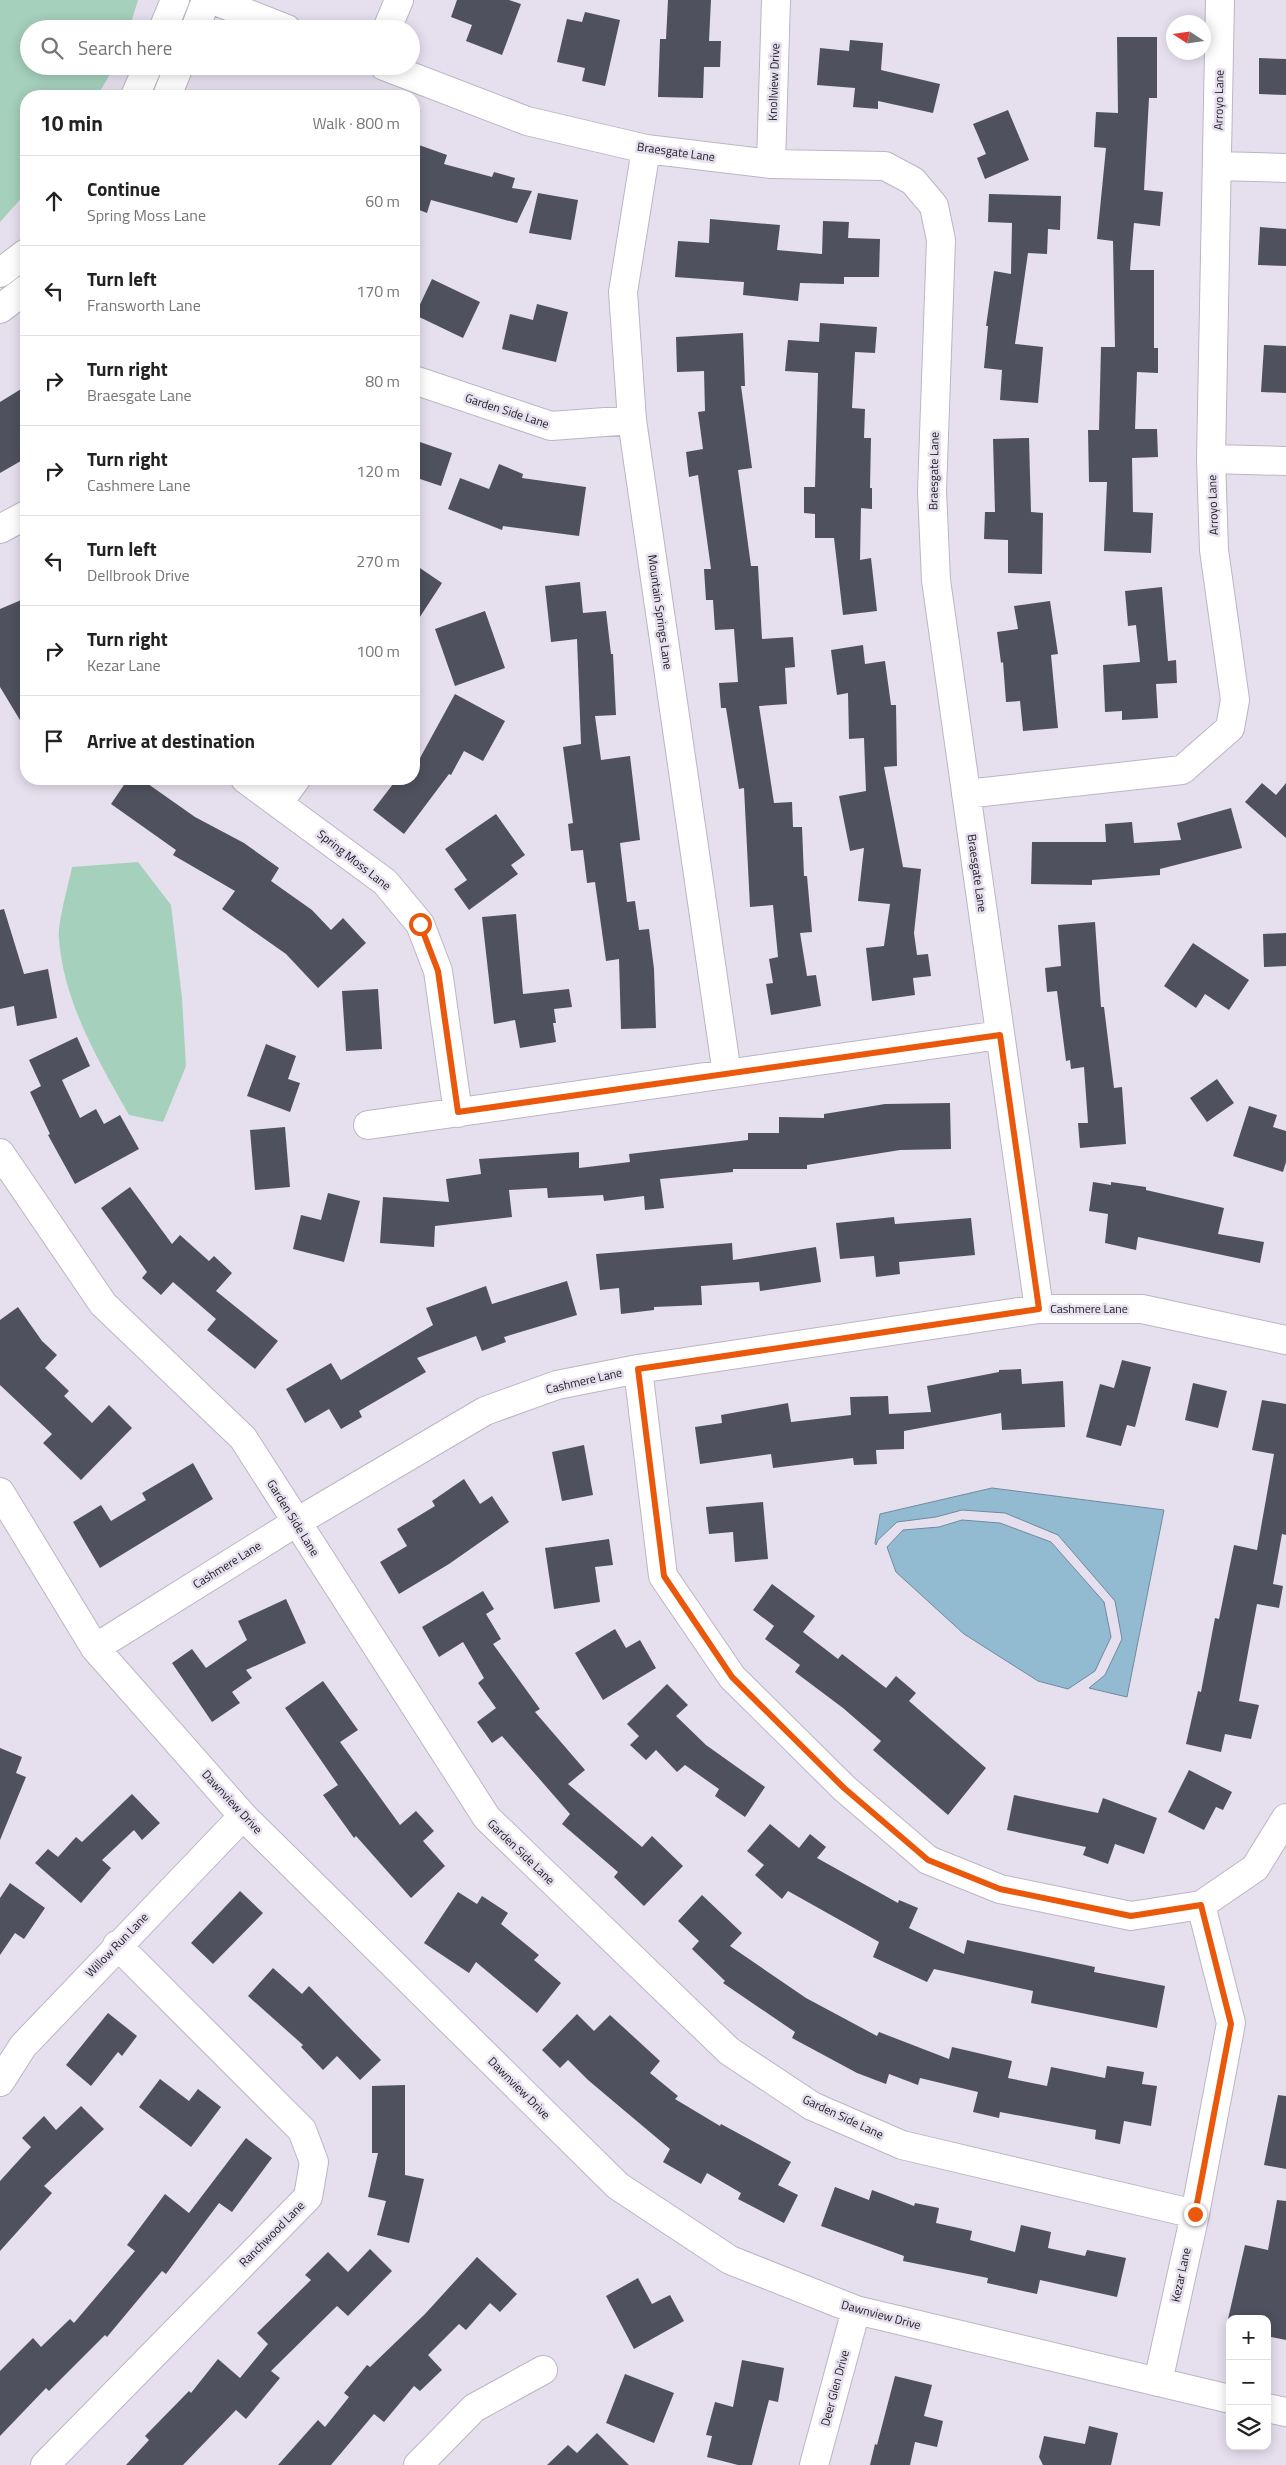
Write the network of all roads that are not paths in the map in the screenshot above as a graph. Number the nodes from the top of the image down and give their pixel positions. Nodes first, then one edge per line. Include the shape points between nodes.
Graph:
1 (175, 0) edge
2 (206, 0) edge
3 (213, 0) edge
4 (399, 0) edge
5 (776, 0) edge
6 (1220, 0) edge
7 (167, 20) edge
8 (198, 20) edge
9 (264, 20) edge
10 (391, 20) edge
11 (144, 75) edge
12 (175, 75) edge
13 (408, 75) edge
14 (138, 90) edge
15 (169, 90) edge
16 (646, 150) junction
17 (771, 164) junction
18 (1217, 166) junction
19 (1286, 168) edge
20 (20, 257) edge
21 (0, 272) edge
22 (20, 294) edge
23 (0, 309) edge
24 (420, 382) edge
25 (632, 420) junction
26 (1211, 459) junction
27 (1286, 461) edge
28 (20, 518) edge
29 (0, 528) edge
30 (254, 785) edge
31 (291, 785) edge
32 (966, 794) junction
33 (278, 802) junction
34 (1000, 1035) junction
35 (727, 1074) junction
36 (458, 1112) junction
37 (368, 1125) dead end
38 (0, 1153) edge
39 (1039, 1309) junction
40 (1286, 1340) edge
41 (638, 1369) junction
42 (0, 1492) edge
43 (296, 1523) junction
44 (95, 1648) junction
45 (243, 1816) junction
46 (1286, 1818) edge
47 (1201, 1905) junction
48 (117, 1945) junction
49 (0, 2082) edge
50 (1195, 2214) junction
51 (856, 2310) junction
52 (543, 2370) dead end
53 (1158, 2382) junction
54 (1226, 2398) edge
55 (1271, 2409) edge
56 (1286, 2412) edge
57 (45, 2465) edge
58 (418, 2465) edge
59 (814, 2465) edge

1 - 7 street
2 - 8 street
3 - 9 street
4 - 10 street
5 - 17 street, Knollview Drive
6 - 18 street, Arroyo Lane
11 - 14 street
12 - 15 street
13 - 16 street, Braesgate Lane via 527,120
16 - 17 street, Braesgate Lane
16 - 25 street, Mountain Springs Lane via 623,292
17 - 32 street, Braesgate Lane via 885,166 913,181 934,206 941,240 932,491 936,580
18 - 19 street
18 - 26 street, Arroyo Lane
20 - 21 street
22 - 23 street
24 - 25 street, Garden Side Lane via 551,426
25 - 35 street, Mountain Springs Lane
26 - 27 street
26 - 32 street, Arroyo Lane via 1214,550 1235,700 1230,728 1182,770
28 - 29 street
30 - 33 street, Spring Moss Lane
31 - 33 street
32 - 34 street, Braesgate Lane
33 - 36 street, Spring Moss Lane via 385,882 420,924 438,971
34 - 35 street
34 - 39 street, Braesgate Lane
35 - 36 street
36 - 37 street
38 - 43 street, Garden Side Lane via 103,1304 243,1438
39 - 40 street, Cashmere Lane via 1142,1309
39 - 41 street, Cashmere Lane
41 - 43 street, Cashmere Lane via 557,1385 484,1410
41 - 47 street via 664,1576 732,1677 844,1788 928,1860 1000,1889 1131,1916
42 - 44 street, Dawnview Drive
43 - 44 street, Cashmere Lane
43 - 50 street, Garden Side Lane via 486,1818 729,2051 812,2106 902,2145
44 - 45 street, Dawnview Drive
45 - 48 street, Willow Run Lane
45 - 51 street, Dawnview Drive via 618,2186 730,2260
46 - 47 street via 1255,1868
47 - 50 street, Kezar Lane via 1231,2024
48 - 49 street, Willow Run Lane via 22,2046
48 - 57 street, Ranchwood Lane via 302,2130 314,2162 308,2197
50 - 53 street, Kezar Lane
51 - 53 street, Dawnview Drive
51 - 59 street, Deer Glen Drive
52 - 58 street via 474,2408
53 - 54 street, Dawnview Drive
55 - 56 street

